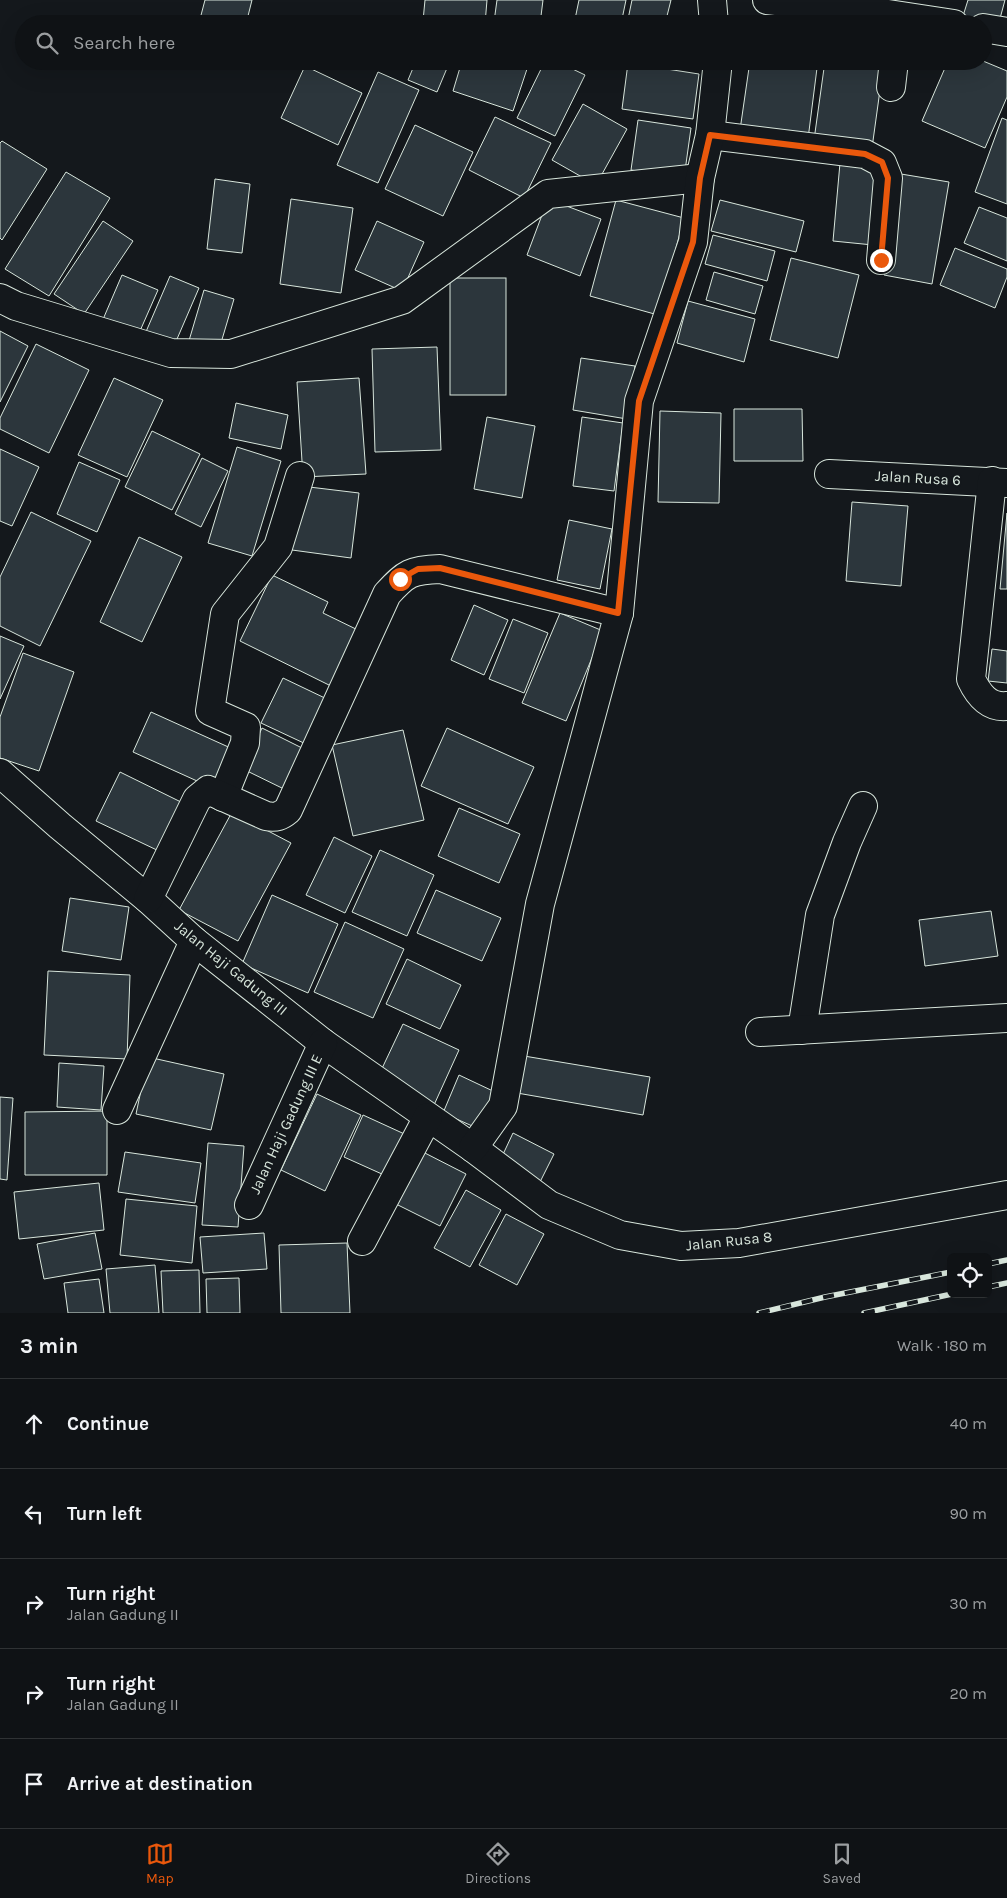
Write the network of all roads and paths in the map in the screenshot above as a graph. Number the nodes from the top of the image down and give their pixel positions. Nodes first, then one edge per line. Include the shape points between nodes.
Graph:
1 (712, 0) edge
2 (767, 0) edge
3 (868, 5) edge
4 (713, 15) edge
5 (889, 15) edge
6 (992, 30) edge
7 (1007, 32) edge
8 (717, 70) edge
9 (710, 135) junction
10 (700, 178) junction
11 (881, 260) dead end
12 (0, 298) edge
13 (829, 474) dead end
14 (300, 476) dead end
15 (999, 482) edge
16 (618, 613) junction
17 (1007, 706) edge
18 (1, 778) edge
19 (223, 797) junction
20 (863, 806) dead end
21 (148, 898) junction
22 (194, 941) junction
23 (1007, 1018) edge
24 (802, 1030) junction
25 (760, 1032) dead end
26 (323, 1043) junction
27 (116, 1110) dead end
28 (428, 1117) junction
29 (473, 1148) junction
30 (1007, 1195) edge
31 (249, 1205) dead end
32 (362, 1240) dead end

1 - 4 street
2 - 3 street
3 - 5 street
6 - 7 street
8 - 9 street
9 - 10 street
9 - 11 street via 865,154 882,162 888,178
10 - 12 street via 548,194 402,300 230,354 171,353 16,306
10 - 16 street via 693,242 639,401
13 - 15 street, Jalan Rusa 6
14 - 19 street via 278,547 225,614 210,711 246,727 244,744
15 - 17 street via 971,679 979,695 989,702
16 - 19 street via 440,568 418,569 400,579 387,594 288,810 274,818
16 - 29 street via 540,904 503,1106
18 - 21 street, Jalan Haji Gadung III
19 - 21 street via 208,790 197,799
20 - 24 street via 846,842 820,915
21 - 22 street, Jalan Haji Gadung III
22 - 26 street, Jalan Haji Gadung III
22 - 27 street
23 - 24 street
24 - 25 street
26 - 28 street, Jalan Haji Gadung III
26 - 31 street, Jalan Haji Gadung III E
28 - 29 street, Jalan Haji Gadung III
28 - 32 street
29 - 30 street, Jalan Rusa 8 via 549,1205 620,1235 682,1246 739,1243

